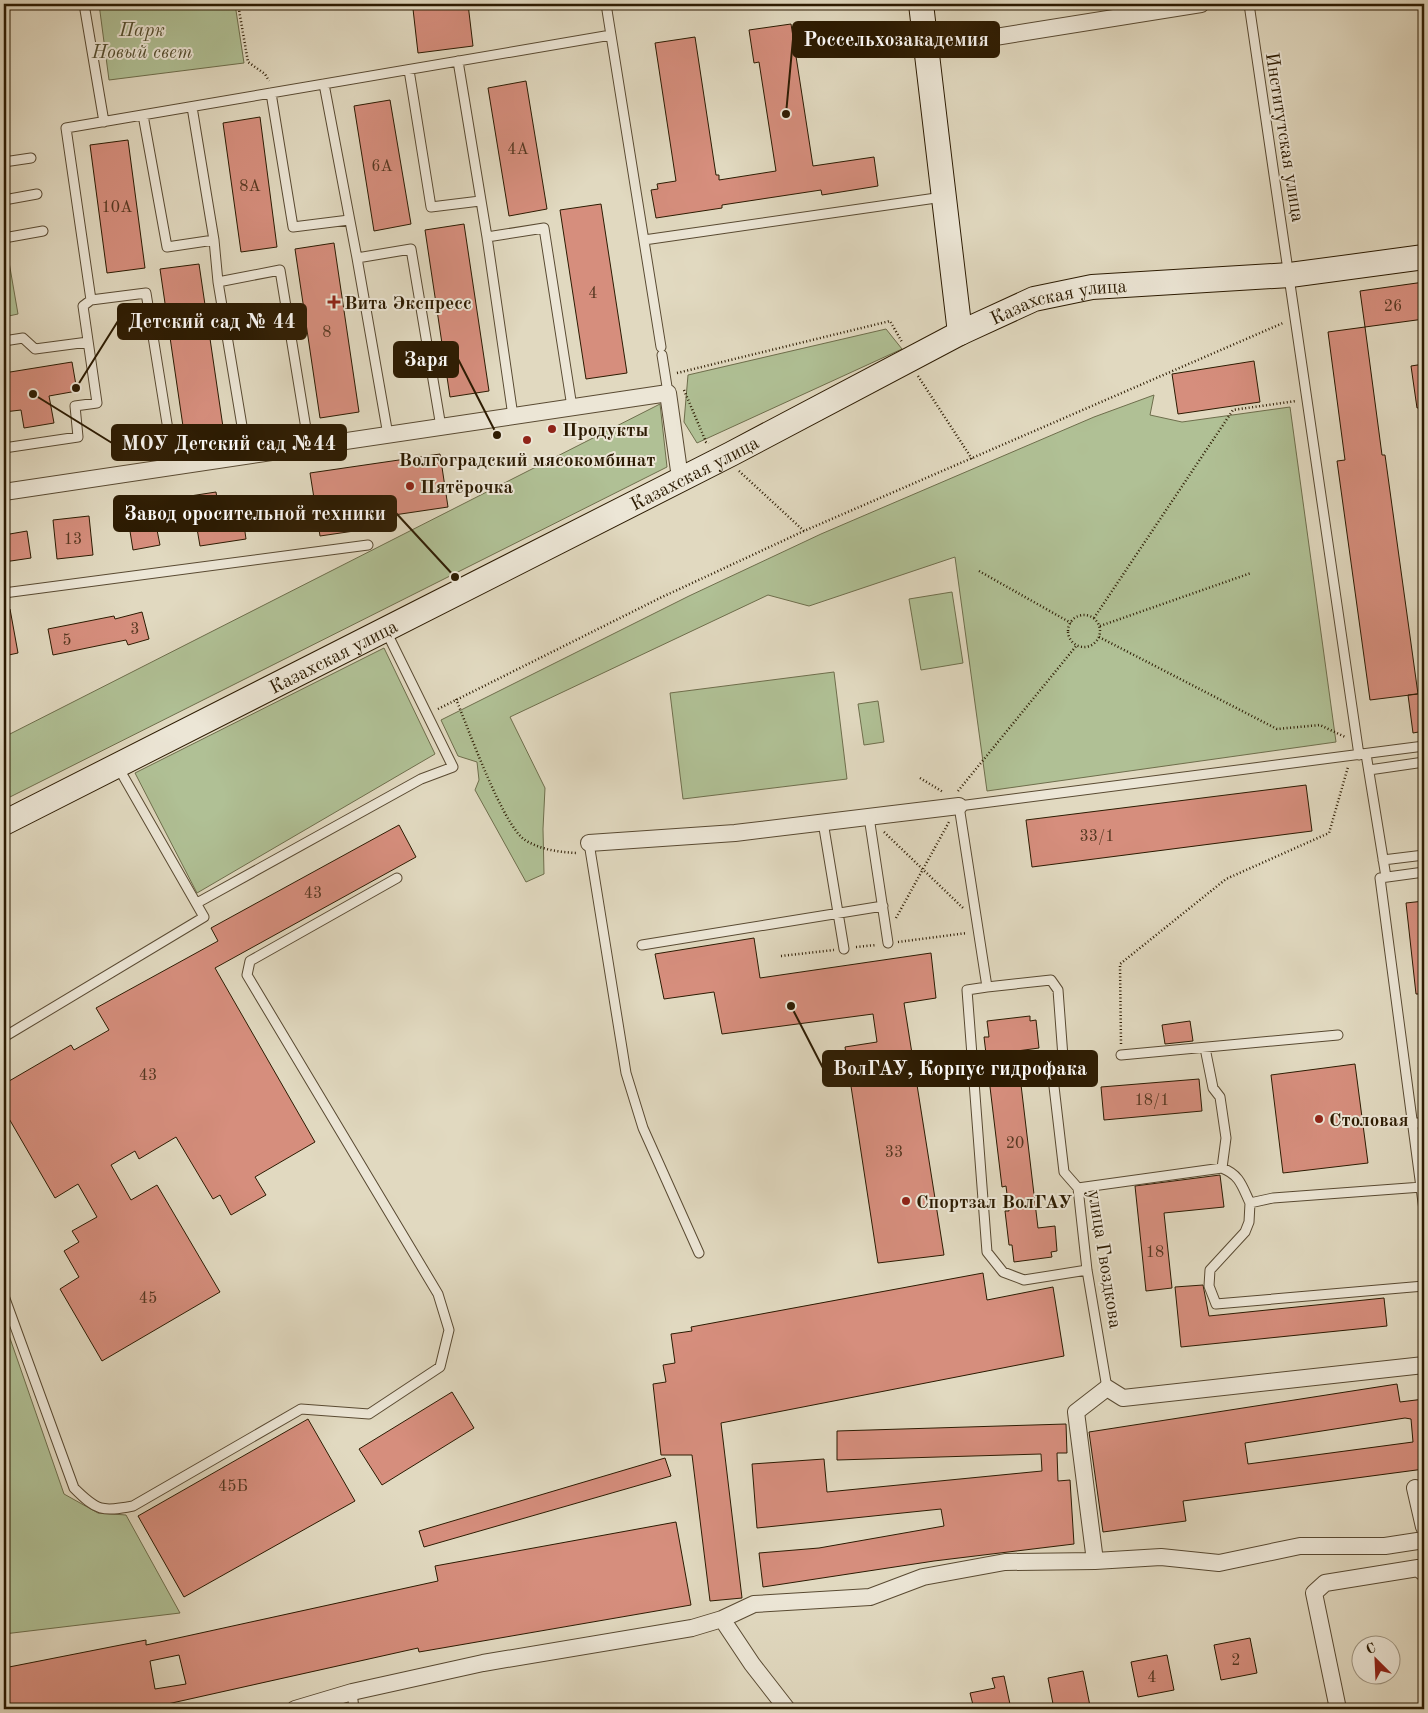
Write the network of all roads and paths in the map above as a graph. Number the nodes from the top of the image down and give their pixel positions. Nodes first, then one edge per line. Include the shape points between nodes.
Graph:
1 (84, 4) edge
2 (238, 4) edge
3 (606, 4) edge
4 (921, 4) edge
5 (1201, 4) edge
6 (1249, 4) edge
7 (611, 35) junction
8 (927, 48) junction
9 (458, 61) junction
10 (409, 70) junction
11 (324, 84) junction
12 (272, 93) junction
13 (192, 107) junction
14 (143, 115) junction
15 (104, 122) junction
16 (31, 158) dead end
17 (4, 162) edge
18 (37, 194) dead end
19 (943, 197) junction
20 (4, 200) edge
21 (480, 201) junction
22 (349, 220) junction
23 (43, 231) dead end
24 (487, 237) junction
25 (4, 238) edge
26 (214, 240) junction
27 (644, 240) junction
28 (1424, 257) edge
29 (357, 258) junction
30 (1290, 275) junction
31 (218, 282) junction
32 (91, 300) junction
33 (1296, 319) junction
34 (960, 333) junction
35 (4, 341) edge
36 (88, 342) junction
37 (912, 358) junction
38 (666, 375) junction
39 (668, 393) junction
40 (1308, 399) junction
41 (572, 407) junction
42 (513, 416) junction
43 (441, 427) junction
44 (388, 435) junction
45 (309, 447) junction
46 (4, 448) edge
47 (247, 456) junction
48 (972, 459) junction
49 (174, 467) junction
50 (680, 478) junction
51 (4, 492) edge
52 (368, 545) dead end
53 (979, 571) dead end
54 (1251, 573) dead end
55 (4, 593) edge
56 (1094, 618) junction
57 (1071, 622) junction
58 (1100, 626) junction
59 (385, 629) junction
60 (1099, 637) junction
61 (1077, 645) junction
62 (7, 668) dead end
63 (4, 680) edge
64 (456, 699) junction
65 (428, 715) junction
66 (1357, 742) junction
67 (1424, 746) edge
68 (1359, 755) junction
69 (1424, 762) edge
70 (117, 764) junction
71 (1369, 770) junction
72 (956, 801) junction
73 (869, 817) junction
74 (823, 822) junction
75 (4, 823) edge
76 (590, 848) junction
77 (1424, 855) edge
78 (1383, 860) junction
79 (923, 870) junction
80 (1424, 872) edge
81 (1386, 877) junction
82 (397, 878) dead end
83 (197, 904) junction
84 (882, 906) junction
85 (839, 912) junction
86 (977, 923) junction
87 (887, 939) joint
88 (642, 945) dead end
89 (844, 949) dead end
90 (987, 987) junction
91 (1338, 1035) dead end
92 (4, 1037) edge
93 (1205, 1048) junction
94 (1121, 1055) joint
95 (1424, 1122) edge
96 (1413, 1124) junction
97 (1222, 1168) junction
98 (1422, 1187) junction
99 (1078, 1188) junction
100 (1250, 1203) junction
101 (1424, 1210) edge
102 (699, 1253) dead end
103 (1087, 1270) junction
104 (1424, 1286) edge
105 (4, 1296) edge
106 (1424, 1365) edge
107 (1107, 1388) junction
108 (1415, 1488) dead end
109 (1424, 1527) edge
110 (1424, 1540) edge
111 (1094, 1561) junction
112 (1424, 1573) edge
113 (722, 1619) junction
114 (352, 1692) junction
115 (295, 1709) edge
116 (354, 1709) edge
117 (787, 1709) edge
118 (1338, 1709) edge

1 - 15 lane
2 - 12 path via 248,62 266,74
3 - 7 lane
4 - 8 main road
5 - 8 street
6 - 30 lane, Институтская улица
7 - 9 lane
7 - 27 lane
8 - 19 main road
9 - 10 lane
9 - 21 lane
10 - 11 lane
10 - 21 lane via 431,207
11 - 12 lane
11 - 22 lane
12 - 13 lane
12 - 22 lane via 293,227
13 - 14 lane
13 - 26 lane
14 - 15 lane
14 - 26 lane via 167,247
15 - 32 lane via 66,128
16 - 17 lane
18 - 20 lane
19 - 27 lane
19 - 34 main road
21 - 24 lane
22 - 29 lane
23 - 25 lane
24 - 41 lane via 544,228
24 - 42 lane
26 - 31 lane
27 - 38 lane
28 - 30 main road, Казахская улица
29 - 43 lane via 411,249
29 - 44 lane
30 - 33 lane, Институтская улица
30 - 34 main road, Казахская улица via 1092,287 1034,299
31 - 45 lane via 280,270
31 - 47 lane
32 - 36 lane via 83,306
32 - 49 lane via 146,293
33 - 40 lane, Институтская улица
33 - 48 path
34 - 37 main road, Казахская улица
35 - 36 lane via 23,338 35,349
36 - 46 lane via 97,403 75,406 78,437
37 - 38 path via 890,321
37 - 48 path via 921,383
37 - 50 main road, Казахская улица
38 - 39 lane
39 - 41 street
39 - 50 street
40 - 56 path via 1233,410
40 - 66 lane, Институтская улица
41 - 42 street
42 - 43 street
43 - 44 street
44 - 45 street
45 - 47 street
47 - 49 street
48 - 64 path via 804,531
49 - 51 street
50 - 59 main road, Казахская улица
52 - 55 lane
53 - 57 path
54 - 58 path
56 - 57 path via 1084,615
56 - 58 path
57 - 61 path via 1068,632
58 - 60 path
59 - 65 lane
59 - 70 main road, Казахская улица
60 - 61 path via 1092,645
60 - 66 path via 1277,729 1320,725
61 - 72 path
62 - 63 path
64 - 65 path
64 - 76 path via 503,812 524,840 556,852
65 - 83 lane via 454,767 420,779
66 - 68 lane, Институтская улица
67 - 68 lane
68 - 71 lane, Институтская улица
68 - 72 lane
68 - 94 path via 1329,833 1226,879 1120,964
69 - 71 lane
70 - 75 main road, Казахская улица
70 - 83 lane
71 - 78 lane, Институтская улица
72 - 73 street
72 - 79 path
72 - 86 lane
73 - 74 street
73 - 79 path
73 - 84 lane
74 - 76 street
74 - 85 lane
76 - 102 lane via 626,1073 643,1128
77 - 78 lane
78 - 81 lane, Институтская улица
79 - 86 path
79 - 87 path
80 - 81 lane
81 - 96 lane via 1380,878
82 - 105 lane via 250,961 247,975 438,1294 449,1330 440,1367 369,1414 301,1409 133,1506 107,1511 88,1502 74,1488
83 - 92 lane via 204,917
84 - 85 lane
84 - 87 lane
85 - 88 lane
85 - 89 lane
86 - 90 lane
90 - 99 lane, улица Гвоздкова via 1051,980 1058,990 1063,1058 1053,1078 1064,1172
90 - 103 lane via 967,990 988,1252 1003,1272 1024,1280
91 - 93 lane
93 - 94 lane
93 - 97 lane via 1213,1088 1220,1097 1226,1138
95 - 96 lane
96 - 98 lane
97 - 99 lane
97 - 100 lane via 1239,1178
98 - 100 lane via 1273,1198
98 - 101 lane
99 - 103 lane, улица Гвоздкова
100 - 104 lane via 1245,1232 1210,1270 1209,1286 1216,1304
103 - 107 lane, улица Гвоздкова
106 - 107 street via 1123,1398
107 - 111 street via 1076,1412
108 - 109 street
110 - 111 street via 1385,1546 1300,1546 1219,1563 1161,1557
111 - 113 street via 1006,1562 923,1577 870,1597 754,1604
112 - 118 street via 1418,1568 1325,1582 1314,1594
113 - 114 street via 692,1628 483,1663
113 - 117 street
114 - 115 street
114 - 116 lane

